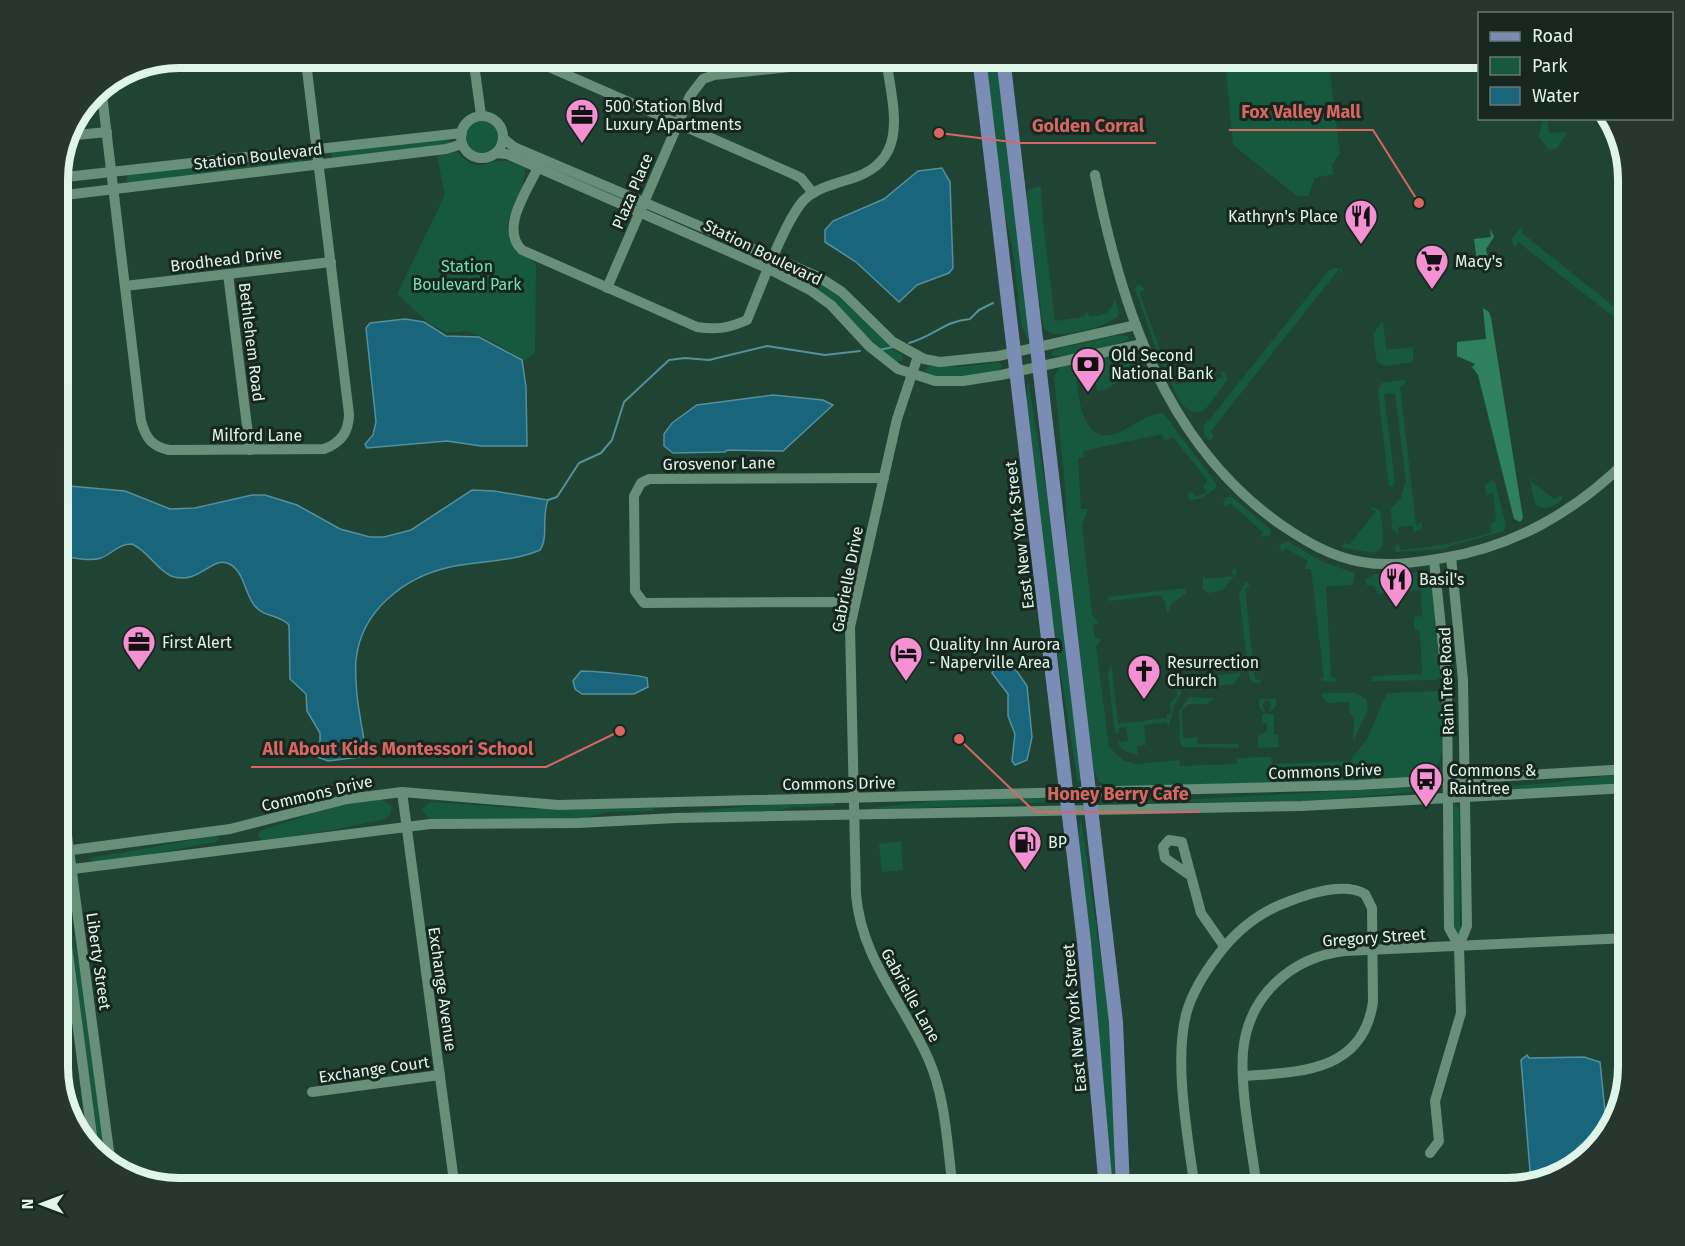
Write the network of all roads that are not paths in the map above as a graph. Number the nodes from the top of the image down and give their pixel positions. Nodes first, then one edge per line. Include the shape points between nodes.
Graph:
1 (306, 68) edge
2 (474, 68) edge
3 (552, 68) edge
4 (780, 68) edge
5 (887, 68) edge
6 (981, 68) edge
7 (1004, 68) edge
8 (102, 98) edge
9 (481, 116) junction
10 (678, 122) junction
11 (106, 132) junction
12 (462, 133) junction
13 (76, 135) edge
14 (503, 138) junction
15 (462, 144) junction
16 (317, 147) junction
17 (496, 153) junction
18 (319, 163) junction
19 (541, 163) junction
20 (111, 171) junction
21 (1095, 175) dead end
22 (68, 177) edge
23 (113, 189) junction
24 (813, 193) junction
25 (68, 194) edge
26 (641, 207) junction
27 (332, 262) junction
28 (771, 264) junction
29 (228, 274) junction
30 (125, 286) junction
31 (607, 288) junction
32 (1136, 325) junction
33 (1142, 344) junction
34 (1038, 346) junction
35 (1014, 352) junction
36 (918, 356) junction
37 (1039, 366) junction
38 (1016, 372) junction
39 (911, 375) junction
40 (250, 450) junction
41 (1618, 468) edge
42 (884, 478) junction
43 (1451, 557) junction
44 (1434, 560) junction
45 (854, 605) junction
46 (1618, 770) edge
47 (1463, 780) junction
48 (1446, 781) junction
49 (1618, 789) edge
50 (402, 792) junction
51 (1090, 792) junction
52 (1065, 793) junction
53 (853, 797) junction
54 (1463, 799) junction
55 (1447, 800) junction
56 (1068, 812) junction
57 (1092, 812) junction
58 (854, 815) junction
59 (406, 826) junction
60 (68, 843) edge
61 (69, 851) junction
62 (68, 869) edge
63 (71, 869) junction
64 (1188, 874) dead end
65 (1618, 938) edge
66 (1224, 946) junction
67 (1459, 946) junction
68 (1371, 949) junction
69 (68, 954) edge
70 (440, 1075) junction
71 (1244, 1076) junction
72 (312, 1092) dead end
73 (92, 1137) edge
74 (1430, 1153) dead end
75 (109, 1155) edge
76 (454, 1178) edge
77 (952, 1178) edge
78 (1105, 1178) edge
79 (1123, 1178) edge
80 (1193, 1178) edge
81 (1256, 1178) edge

1 - 16 street, Milford Lane
2 - 9 street
3 - 10 street
4 - 10 street, Plaza Place via 714,75 696,86
5 - 24 street via 895,120 888,151 872,170
6 - 35 main road, East New York Street
7 - 34 main road
8 - 11 street, Milford Lane
9 - 12 street via 468,121
9 - 14 street via 497,122
10 - 24 street via 801,178
10 - 26 street, Plaza Place
11 - 13 street
11 - 20 street, Milford Lane
12 - 15 street
12 - 16 street, Station Boulevard
14 - 17 street
14 - 19 street, Station Boulevard
15 - 17 street via 477,157
15 - 18 street, Station Boulevard
16 - 18 street, Milford Lane
16 - 20 street, Station Boulevard
17 - 19 street, Station Boulevard
18 - 23 street, Station Boulevard
18 - 27 street, Milford Lane
19 - 26 street, Station Boulevard
19 - 31 street via 515,219 515,241 528,254
20 - 22 street, Station Boulevard
20 - 23 street, Milford Lane
21 - 32 street
23 - 25 street, Station Boulevard
23 - 30 street, Milford Lane
24 - 28 street via 793,216
26 - 28 street, Station Boulevard
26 - 31 street, Plaza Place
27 - 29 street, Brodhead Drive
27 - 40 street, Milford Lane via 349,414 346,430 338,442 324,449
28 - 31 street via 747,320 715,330 698,327
28 - 36 street, Station Boulevard via 833,285 893,342
28 - 39 street, Station Boulevard via 824,300 869,346
29 - 30 street, Brodhead Drive
29 - 40 street, Bethlehem Road
30 - 40 street, Milford Lane via 141,421 148,440 169,450
32 - 33 street
32 - 34 street, Station Boulevard
33 - 37 street, Station Boulevard
33 - 44 street via 1172,406 1198,445 1268,515 1306,541 1344,558 1378,564
34 - 35 street, Station Boulevard
34 - 37 main road
35 - 36 street, Station Boulevard via 954,363
35 - 38 main road, East New York Street
36 - 39 street, Gabrielle Drive
37 - 38 street, Station Boulevard
37 - 51 main road
38 - 39 street, Station Boulevard via 951,382
38 - 52 main road, East New York Street
39 - 42 street, Gabrielle Drive
41 - 43 street via 1553,518 1494,547
42 - 45 street, Gabrielle Drive
42 - 45 street, Grosvenor Lane via 649,479 641,483 634,496 635,591 644,603
43 - 44 street
43 - 47 street, Rain Tree Road via 1462,646
44 - 48 street, Rain Tree Road via 1446,660
45 - 53 street, Gabrielle Drive via 849,643
46 - 47 street, Commons Drive
47 - 48 street, Commons Drive
47 - 54 street, Rain Tree Road
48 - 51 street, Commons Drive
48 - 55 street, Rain Tree Road
49 - 54 street, Commons Drive
50 - 53 street, Commons Drive via 558,805
50 - 59 street, Exchange Avenue
50 - 61 street, Commons Drive via 347,799 230,829
51 - 52 street, Commons Drive
51 - 57 main road
52 - 53 street, Commons Drive
52 - 56 main road, East New York Street
53 - 58 street, Gabrielle Drive
54 - 55 street, Commons Drive
54 - 67 street, Rain Tree Road via 1467,926
55 - 57 street, Commons Drive
55 - 67 street, Rain Tree Road via 1449,928
56 - 57 street, Commons Drive
56 - 58 street, Commons Drive
56 - 78 main road, East New York Street
57 - 79 main road via 1116,1022
58 - 59 street, Commons Drive
58 - 77 street, Gabrielle Lane via 856,902 863,936 933,1068
59 - 63 street, Commons Drive
59 - 70 street, Exchange Avenue
60 - 61 street, Liberty Street
61 - 63 street, Liberty Street
62 - 63 street, Commons Drive
63 - 75 street, Liberty Street
64 - 66 street via 1201,913
65 - 67 street, Gregory Street
66 - 68 street via 1263,913 1282,903 1304,895 1350,889 1359,890 1370,900
66 - 80 street via 1196,989 1183,1032
67 - 68 street, Gregory Street
67 - 74 street, Rain Tree Road via 1461,1013 1438,1083 1435,1101 1439,1140
68 - 71 street, Gregory Street via 1319,955 1298,964 1276,981 1249,1025 1243,1051
68 - 71 street via 1372,1014 1347,1052 1305,1072
69 - 73 street, Liberty Street
70 - 72 street, Exchange Court
70 - 76 street, Exchange Avenue
71 - 81 street, Gregory Street

